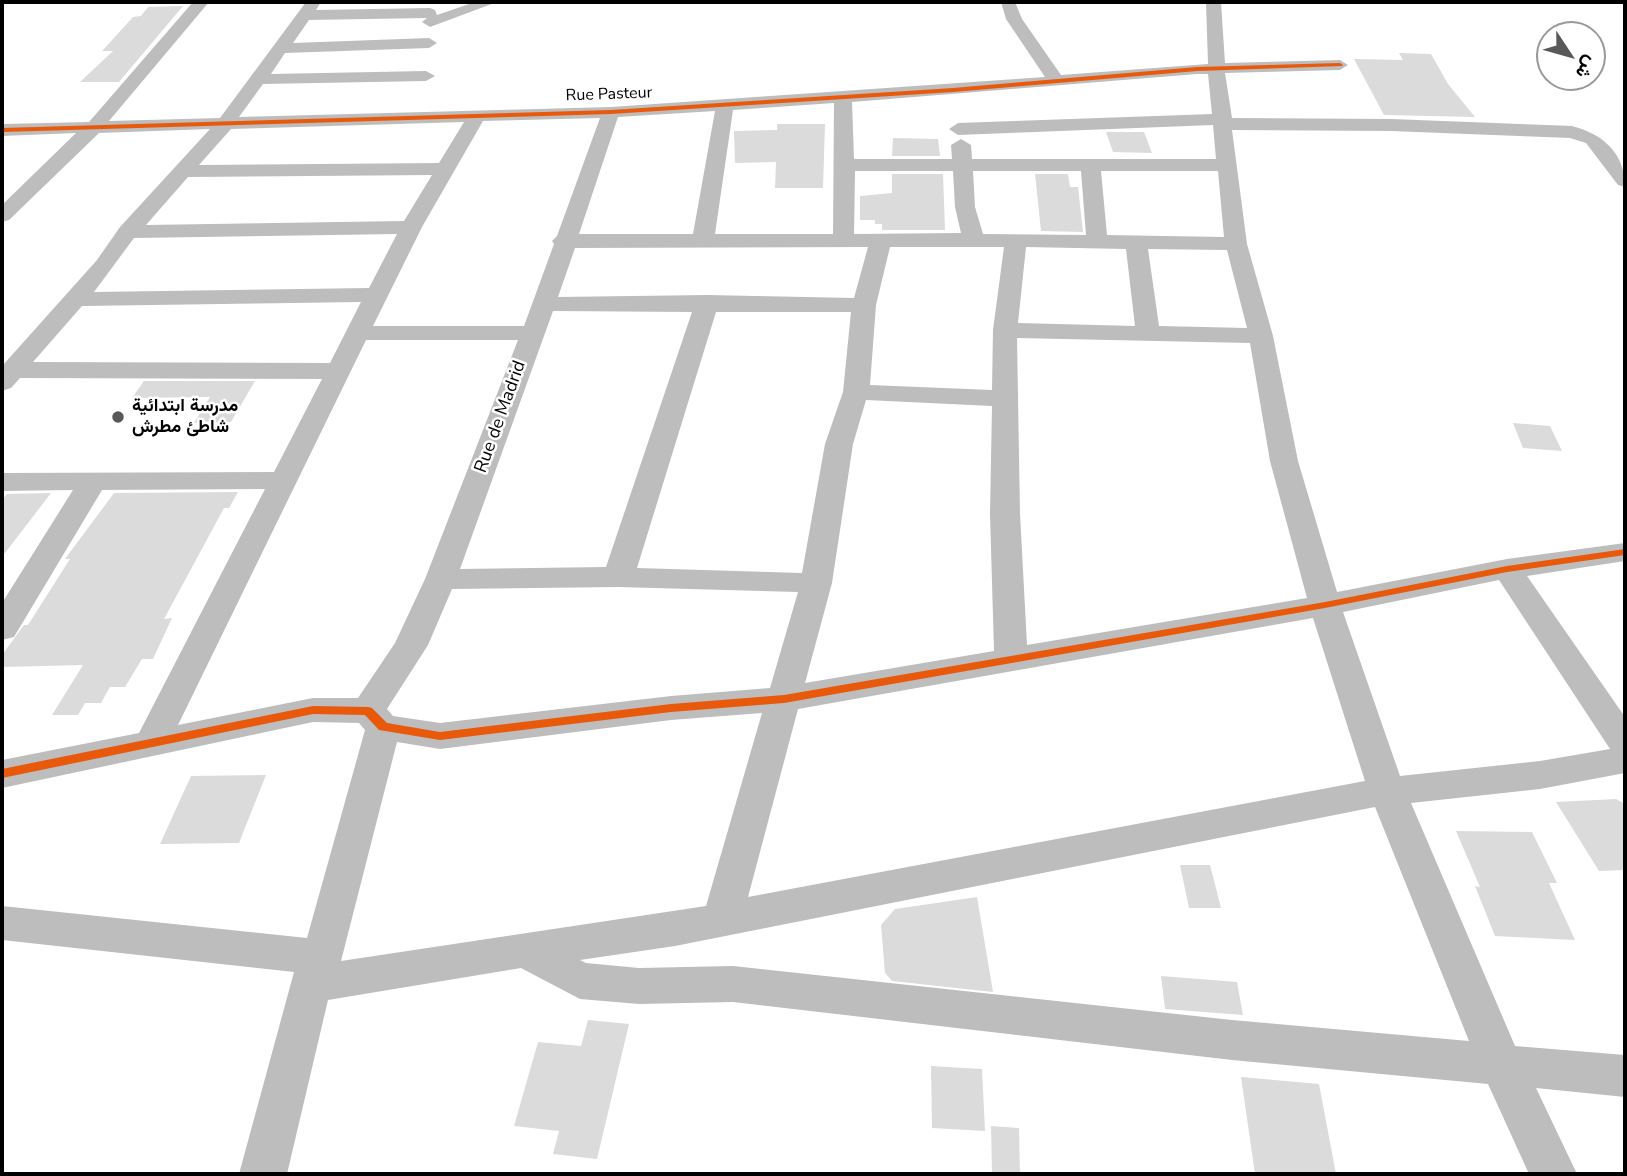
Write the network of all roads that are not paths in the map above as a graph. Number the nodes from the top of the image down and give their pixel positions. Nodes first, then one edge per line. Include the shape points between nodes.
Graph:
1 (201, 2) edge
2 (489, 2) edge
3 (1008, 2) edge
4 (1214, 2) edge
5 (309, 8) edge
6 (430, 12) edge
7 (429, 43) junction
8 (278, 48) junction
9 (1340, 65) dead end
10 (1217, 68) junction
11 (426, 76) junction
12 (258, 79) junction
13 (1056, 81) junction
14 (953, 90) junction
15 (843, 97) junction
16 (726, 105) junction
17 (611, 112) junction
18 (477, 115) junction
19 (421, 117) junction
20 (1223, 121) junction
21 (225, 124) junction
22 (95, 126) junction
23 (11, 129) edge
24 (958, 129) junction
25 (2, 145) edge
26 (842, 165) junction
27 (1229, 165) junction
28 (964, 166) junction
29 (1091, 167) junction
30 (444, 169) junction
31 (184, 171) junction
32 (1625, 181) edge
33 (2, 216) edge
34 (411, 227) junction
35 (128, 232) junction
36 (702, 240) junction
37 (881, 240) junction
38 (972, 240) junction
39 (843, 241) junction
40 (1015, 241) junction
41 (1097, 241) junction
42 (1136, 241) junction
43 (564, 242) junction
44 (1236, 244) junction
45 (379, 295) junction
46 (75, 299) junction
47 (706, 302) junction
48 (544, 304) junction
49 (864, 305) junction
50 (1005, 330) junction
51 (531, 332) junction
52 (1148, 332) junction
53 (357, 333) junction
54 (1261, 336) junction
55 (37, 340) junction
56 (2, 341) edge
57 (339, 371) junction
58 (7, 377) edge
59 (856, 392) junction
60 (1007, 399) junction
61 (94, 480) junction
62 (284, 480) junction
63 (2, 482) edge
64 (1625, 552) edge
65 (1507, 569) junction
66 (618, 577) junction
67 (442, 579) junction
68 (816, 583) junction
69 (1325, 605) junction
70 (2, 629) edge
71 (1011, 661) junction
72 (784, 699) junction
73 (375, 719) junction
74 (152, 743) junction
75 (1625, 743) edge
76 (1625, 760) edge
77 (2, 774) edge
78 (1387, 791) junction
79 (722, 919) junction
80 (2, 923) edge
81 (525, 950) junction
82 (316, 971) junction
83 (1500, 1062) junction
84 (1625, 1076) edge
85 (263, 1174) edge
86 (1553, 1174) edge

1 - 22 street
2 - 6 street
3 - 13 street via 1014,19
4 - 10 street
5 - 6 street
5 - 8 street
6 - 7 street
7 - 8 street
7 - 11 street
8 - 12 street
9 - 10 street, Rue Pasteur
10 - 13 street, Rue Pasteur
10 - 20 street
11 - 12 street
11 - 19 street
12 - 21 street
13 - 14 street, Rue Pasteur
14 - 15 street, Rue Pasteur
14 - 24 street
15 - 16 street, Rue Pasteur
15 - 26 street
16 - 17 street, Rue Pasteur
16 - 36 street
17 - 18 street, Rue Pasteur
17 - 43 street, Rue de Madrid
18 - 19 street, Rue Pasteur
18 - 30 street
19 - 21 street, Rue Pasteur
20 - 24 street
20 - 27 street
20 - 32 street via 1572,132 1593,139
21 - 22 street, Rue Pasteur
21 - 31 street
22 - 23 street, Rue Pasteur
22 - 33 street
23 - 25 street
24 - 28 street
26 - 28 street
26 - 39 street
27 - 29 street
27 - 44 street
28 - 29 street
28 - 38 street
29 - 41 street
30 - 31 street
30 - 34 street
31 - 35 street
34 - 35 street
34 - 45 street
35 - 46 street
36 - 39 street
36 - 43 street
37 - 38 street
37 - 39 street
37 - 49 street
38 - 40 street
40 - 41 street
40 - 50 street
41 - 42 street
42 - 44 street
42 - 52 street
43 - 48 street, Rue de Madrid
44 - 54 street
45 - 46 street
45 - 53 street
46 - 55 street
47 - 48 street
47 - 49 street
47 - 66 street
48 - 51 street, Rue de Madrid
49 - 59 street
50 - 52 street
50 - 60 street
51 - 53 street
51 - 67 street, Rue de Madrid
52 - 54 street
53 - 57 street
54 - 69 street via 1284,461
55 - 56 street
55 - 58 street
57 - 58 street
57 - 62 street
59 - 60 street
59 - 68 street via 839,444
60 - 71 street via 1005,514
61 - 62 street
61 - 63 street
61 - 70 street
62 - 74 street
64 - 65 street
65 - 69 street
65 - 75 street
66 - 67 street
66 - 68 street
67 - 73 street, Rue de Madrid
68 - 72 street
69 - 71 street
69 - 78 street
71 - 72 street
72 - 73 street via 440,736
72 - 79 street
73 - 74 street via 313,710
73 - 82 street, Rue de Madrid
74 - 77 street
76 - 78 street via 1540,775
78 - 79 street
78 - 83 street
79 - 81 street
80 - 82 street
81 - 82 street
81 - 83 street via 580,981 639,986 733,984 1232,1041
82 - 85 street, Rue de Madrid
83 - 84 street
83 - 86 street

